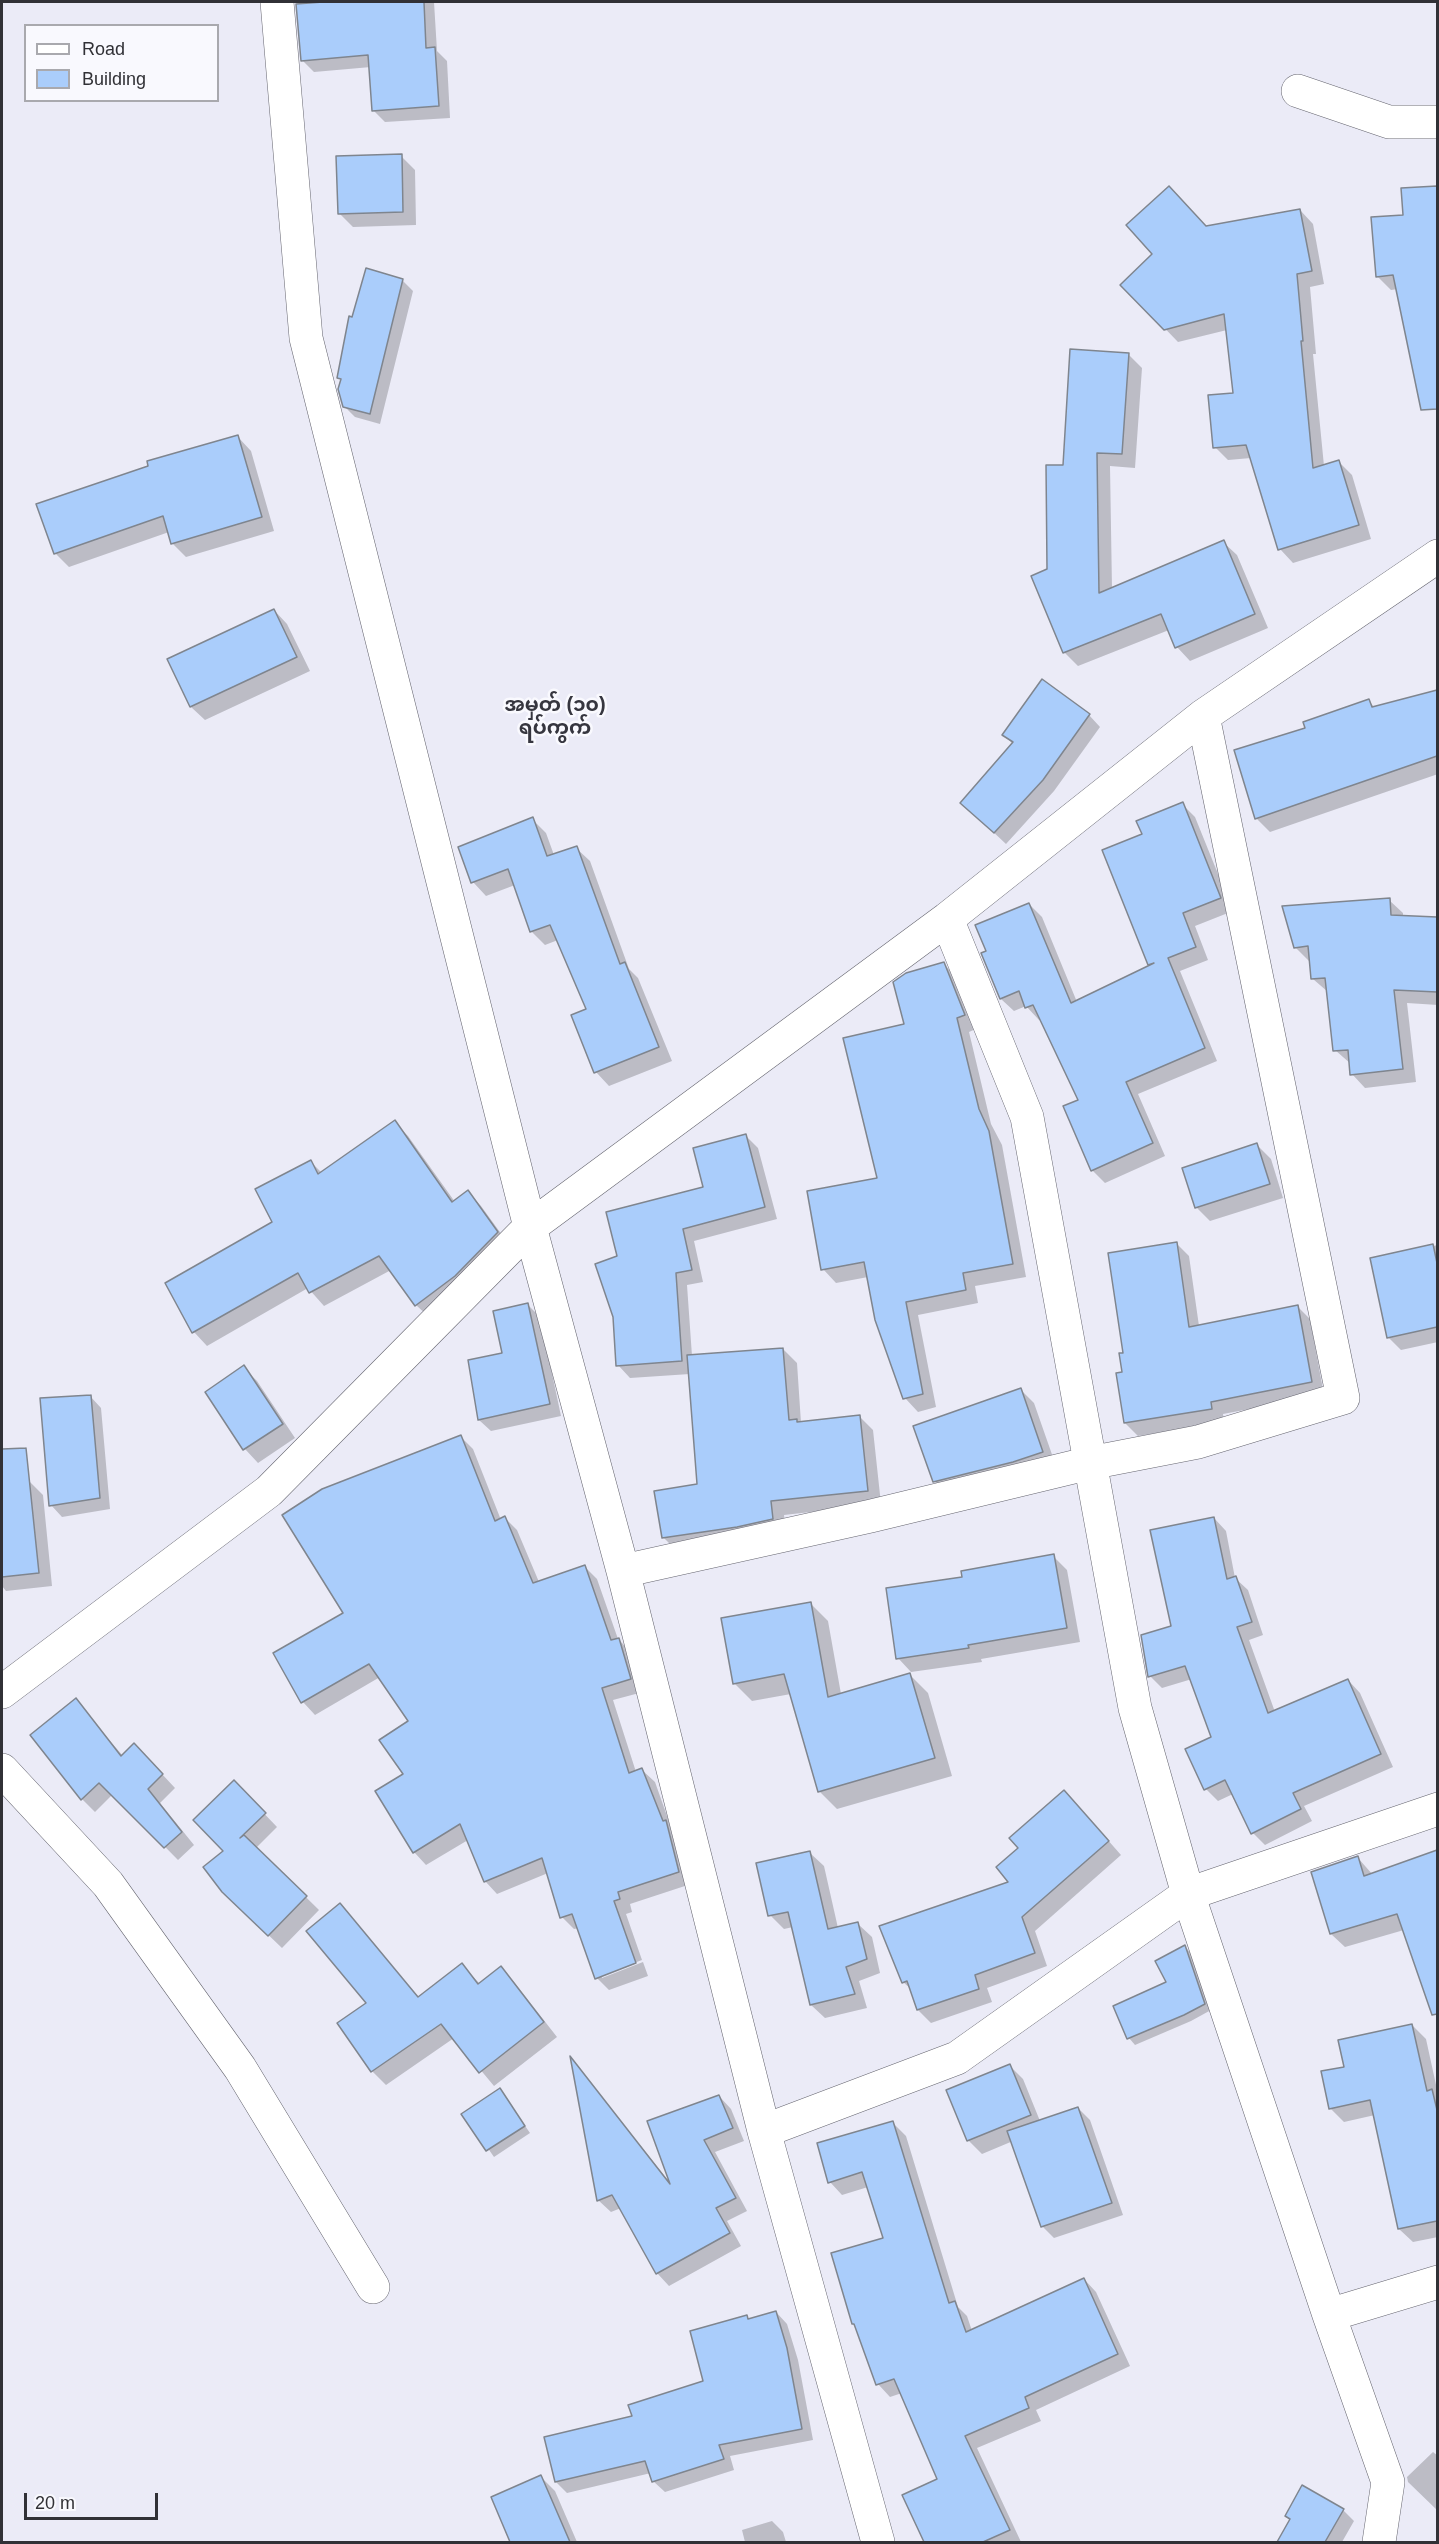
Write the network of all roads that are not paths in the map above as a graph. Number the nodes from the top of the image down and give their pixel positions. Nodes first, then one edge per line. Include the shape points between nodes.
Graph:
1 (277, 2) edge
2 (1298, 91) dead end
3 (1437, 122) edge
4 (1437, 556) edge
5 (1203, 716) junction
6 (947, 919) junction
7 (530, 1227) junction
8 (1090, 1463) junction
9 (623, 1570) junction
10 (2, 1692) edge
11 (2, 1770) edge
12 (1437, 1809) edge
13 (1188, 1894) junction
14 (764, 2131) junction
15 (1437, 2282) edge
16 (373, 2287) dead end
17 (1329, 2315) junction
18 (878, 2542) edge
19 (1379, 2542) edge

1 - 7 street via 306,338
2 - 3 street via 1389,122
4 - 5 street
5 - 6 street
5 - 8 street via 1343,1398 1198,1442
6 - 7 street
6 - 8 street via 1027,1117
7 - 9 street
7 - 10 street via 269,1491
8 - 9 street
8 - 13 street via 1135,1708
9 - 14 street
11 - 16 street via 108,1884 240,2068
12 - 13 street
13 - 14 street via 957,2058
13 - 17 street
14 - 18 street
15 - 17 street
17 - 19 street via 1388,2482

